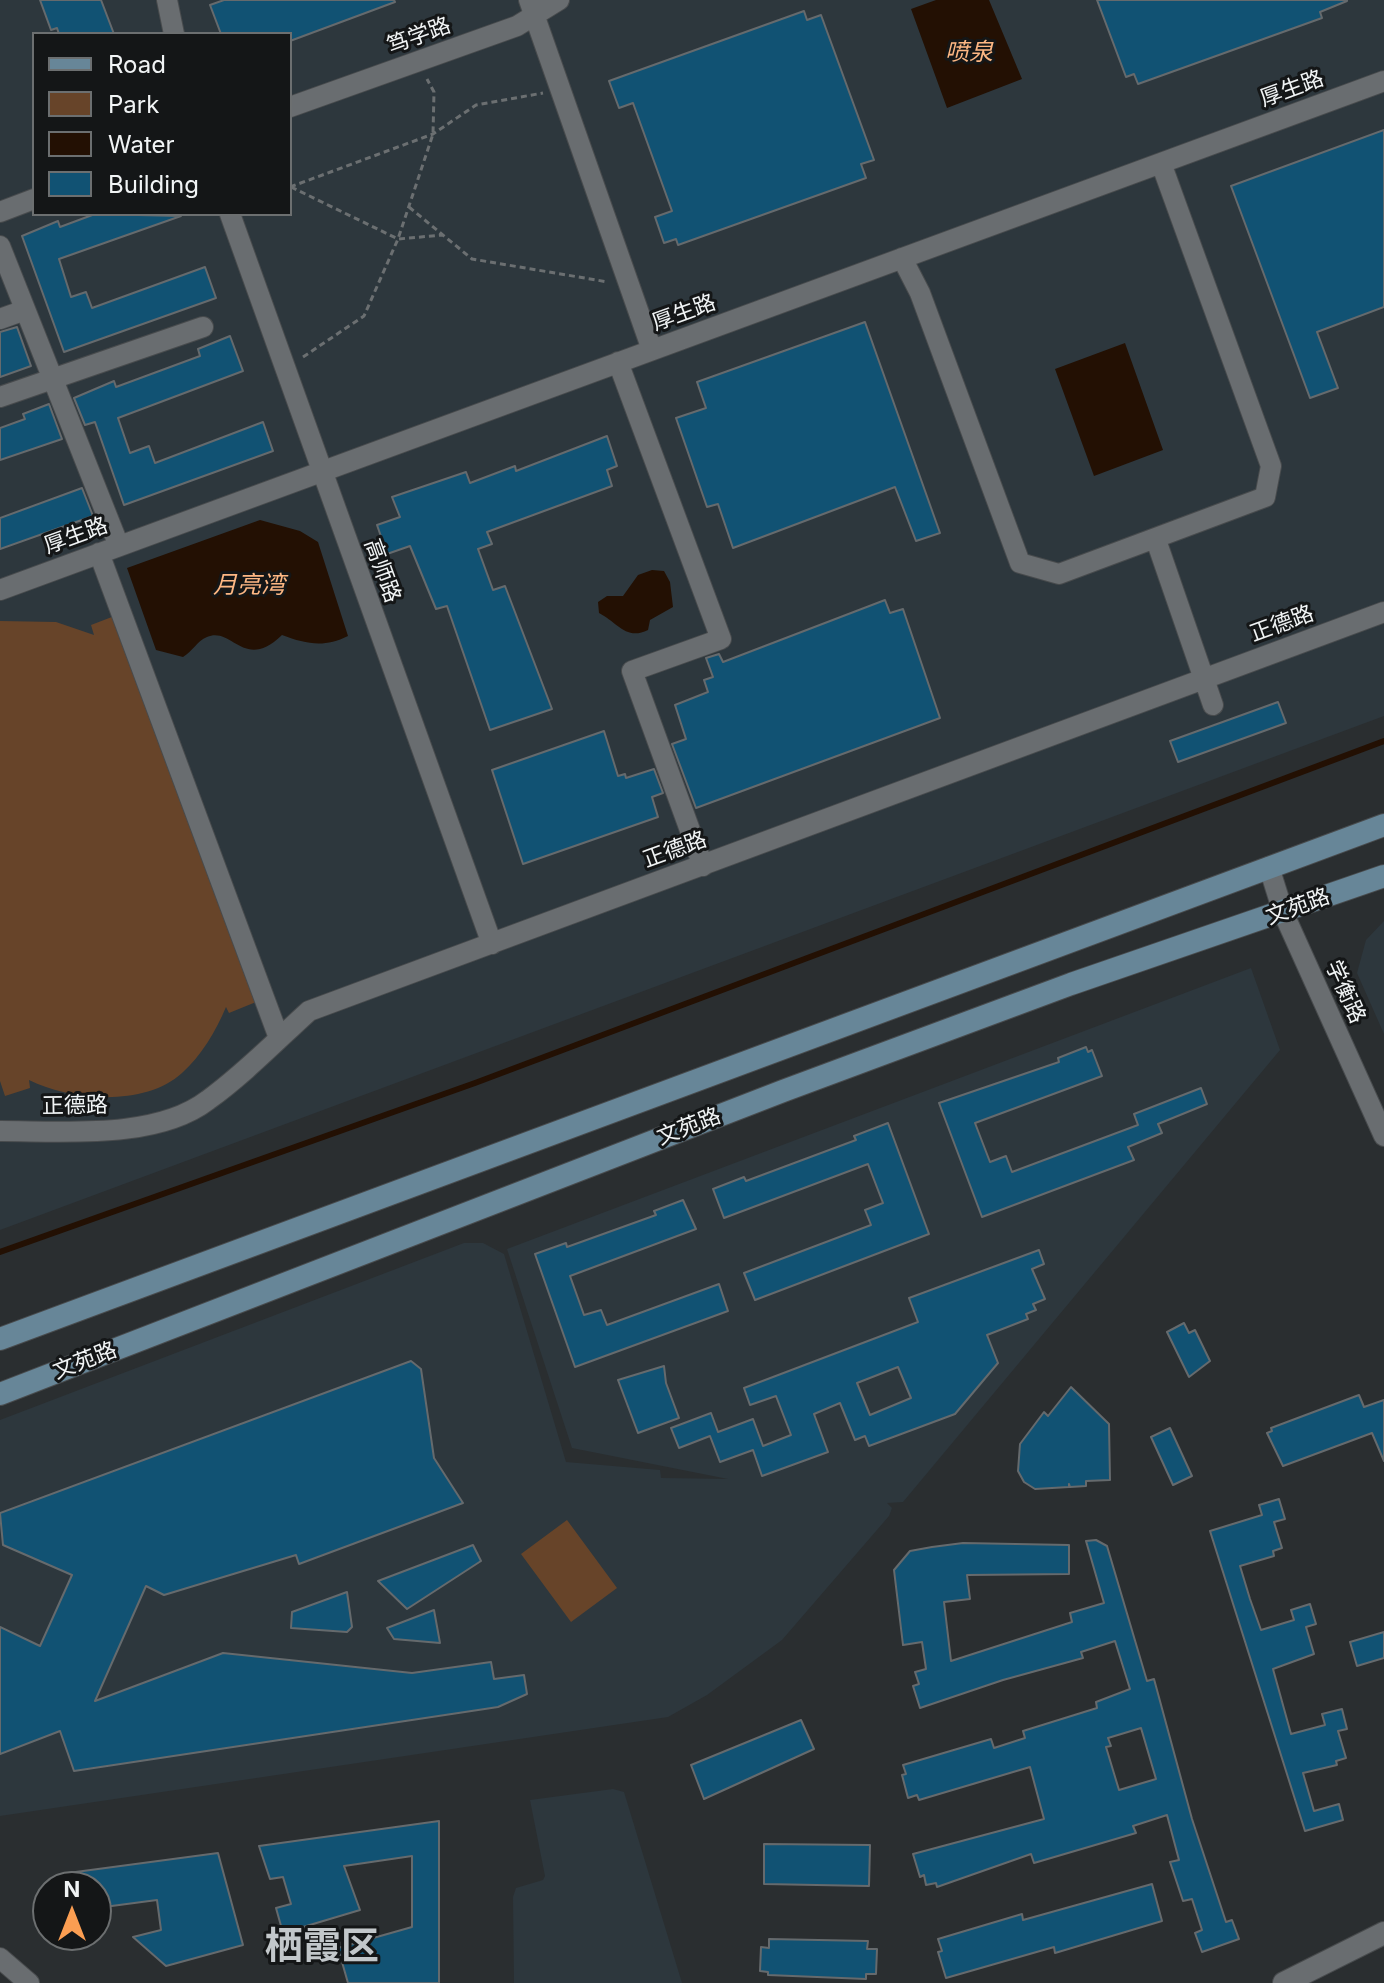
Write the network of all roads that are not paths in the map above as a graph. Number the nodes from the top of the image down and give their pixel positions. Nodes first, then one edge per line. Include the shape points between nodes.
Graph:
1 (167, 0) edge
2 (559, 0) edge
3 (532, 8) edge
4 (174, 32) edge
5 (1384, 81) edge
6 (292, 106) edge
7 (1161, 163) junction
8 (32, 200) edge
9 (0, 212) edge
10 (231, 216) edge
11 (0, 246) edge
12 (902, 258) junction
13 (25, 310) junction
14 (0, 319) edge
15 (203, 327) dead end
16 (652, 350) junction
17 (618, 362) junction
18 (51, 379) junction
19 (0, 397) edge
20 (320, 472) junction
21 (1156, 540) junction
22 (119, 546) junction
23 (99, 553) junction
24 (0, 590) edge
25 (1384, 612) edge
26 (1204, 678) junction
27 (1213, 705) dead end
28 (1384, 825) edge
29 (703, 866) junction
30 (1269, 867) junction
31 (1384, 876) edge
32 (1283, 912) junction
33 (492, 944) junction
34 (279, 1038) junction
35 (0, 1131) edge
36 (1384, 1136) edge
37 (0, 1339) edge
38 (0, 1394) edge
39 (1384, 1933) edge
40 (0, 1958) edge
41 (29, 1983) edge
42 (1284, 1983) edge

1 - 4 street
2 - 3 street, 笃学路
3 - 6 street, 笃学路 via 517,26
3 - 16 street
5 - 7 street, 厚生路
7 - 12 street, 厚生路
7 - 21 street via 1271,466 1265,497
8 - 9 street
10 - 20 street, 高师路
11 - 13 street
12 - 16 street, 厚生路
12 - 21 street via 920,293 1020,563 1059,574
13 - 14 street
13 - 18 street
15 - 18 street
16 - 17 street, 厚生路
17 - 20 street, 厚生路
17 - 29 street via 721,639 632,671
18 - 19 street
18 - 22 street
20 - 22 street, 厚生路
20 - 33 street, 高师路
21 - 26 street
22 - 23 street, 厚生路
23 - 24 street, 厚生路
23 - 34 street
25 - 26 street, 正德路
26 - 27 street
26 - 29 street, 正德路
28 - 30 main road, 文苑路
29 - 33 street, 正德路
30 - 32 street, 学衡路
30 - 37 main road, 文苑路
31 - 32 main road, 文苑路
32 - 36 street, 学衡路
32 - 38 main road, 文苑路 via 783,1091
33 - 34 street, 正德路 via 309,1011
34 - 35 street, 正德路 via 206,1102 169,1119 109,1131
39 - 42 street
40 - 41 street

